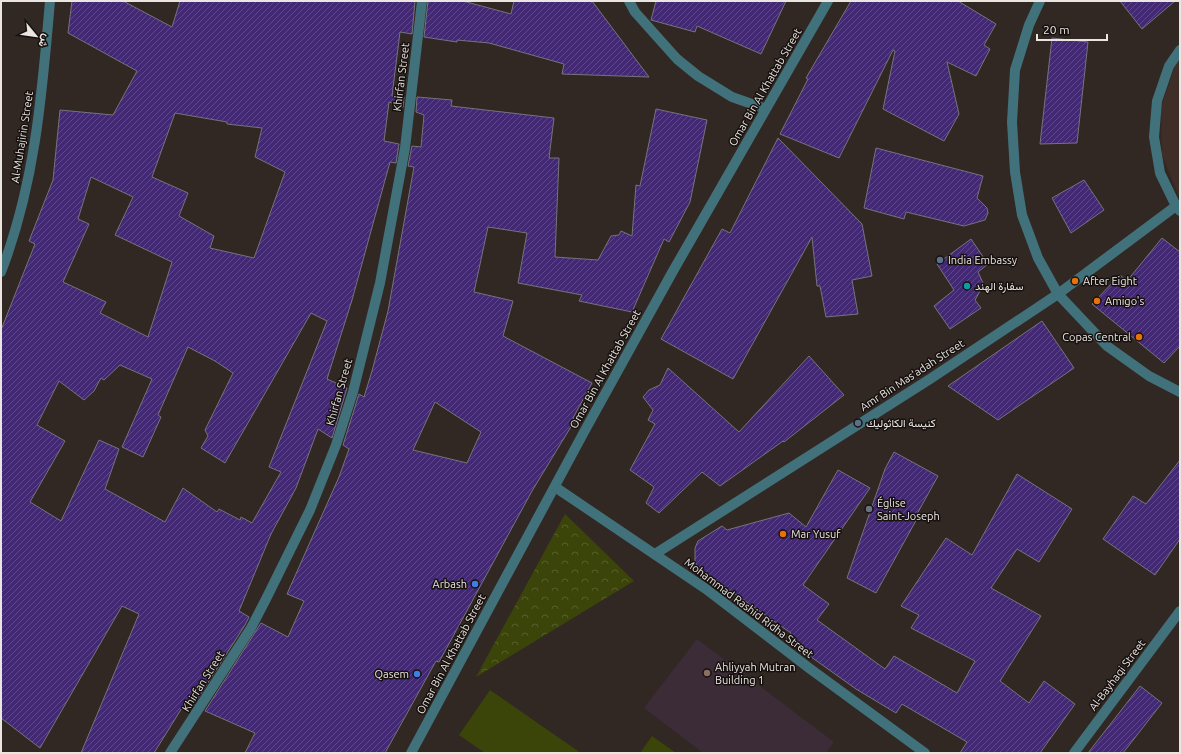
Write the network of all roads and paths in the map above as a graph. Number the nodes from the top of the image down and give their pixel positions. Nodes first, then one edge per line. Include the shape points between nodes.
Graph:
1 (50, 1) edge
2 (422, 1) edge
3 (629, 1) edge
4 (828, 1) edge
5 (1040, 1) edge
6 (1180, 50) edge
7 (766, 109) junction
8 (1178, 209) edge
9 (1, 272) edge
10 (1058, 294) junction
11 (1180, 392) edge
12 (555, 487) junction
13 (655, 554) junction
14 (1180, 611) edge
15 (170, 753) edge
16 (411, 753) edge
17 (925, 753) edge
18 (1074, 753) edge

1 - 9 street, Al-Muhajirin Street via 32,164 12,243
2 - 15 street, Khirfan Street via 405,148 380,283 354,392 310,510 266,599 251,628
3 - 7 street via 635,12 676,59 732,97
4 - 7 street, Omar Bin Al Khattab Street
5 - 10 street via 1028,25 1015,70 1012,122 1015,172 1022,214 1038,258
6 - 8 street via 1169,66 1157,101 1154,137 1160,173
7 - 12 street, Omar Bin Al Khattab Street via 673,271
8 - 10 street, Amr Bin Masʻadah Street
10 - 11 street via 1107,346 1149,376
10 - 13 street, Amr Bin Masʻadah Street via 930,379
12 - 13 street, Mohammad Rashid Ridha Street
12 - 16 street, Omar Bin Al Khattab Street
13 - 17 street, Mohammad Rashid Ridha Street via 706,589
14 - 18 street, Al-Bayhaqi Street

